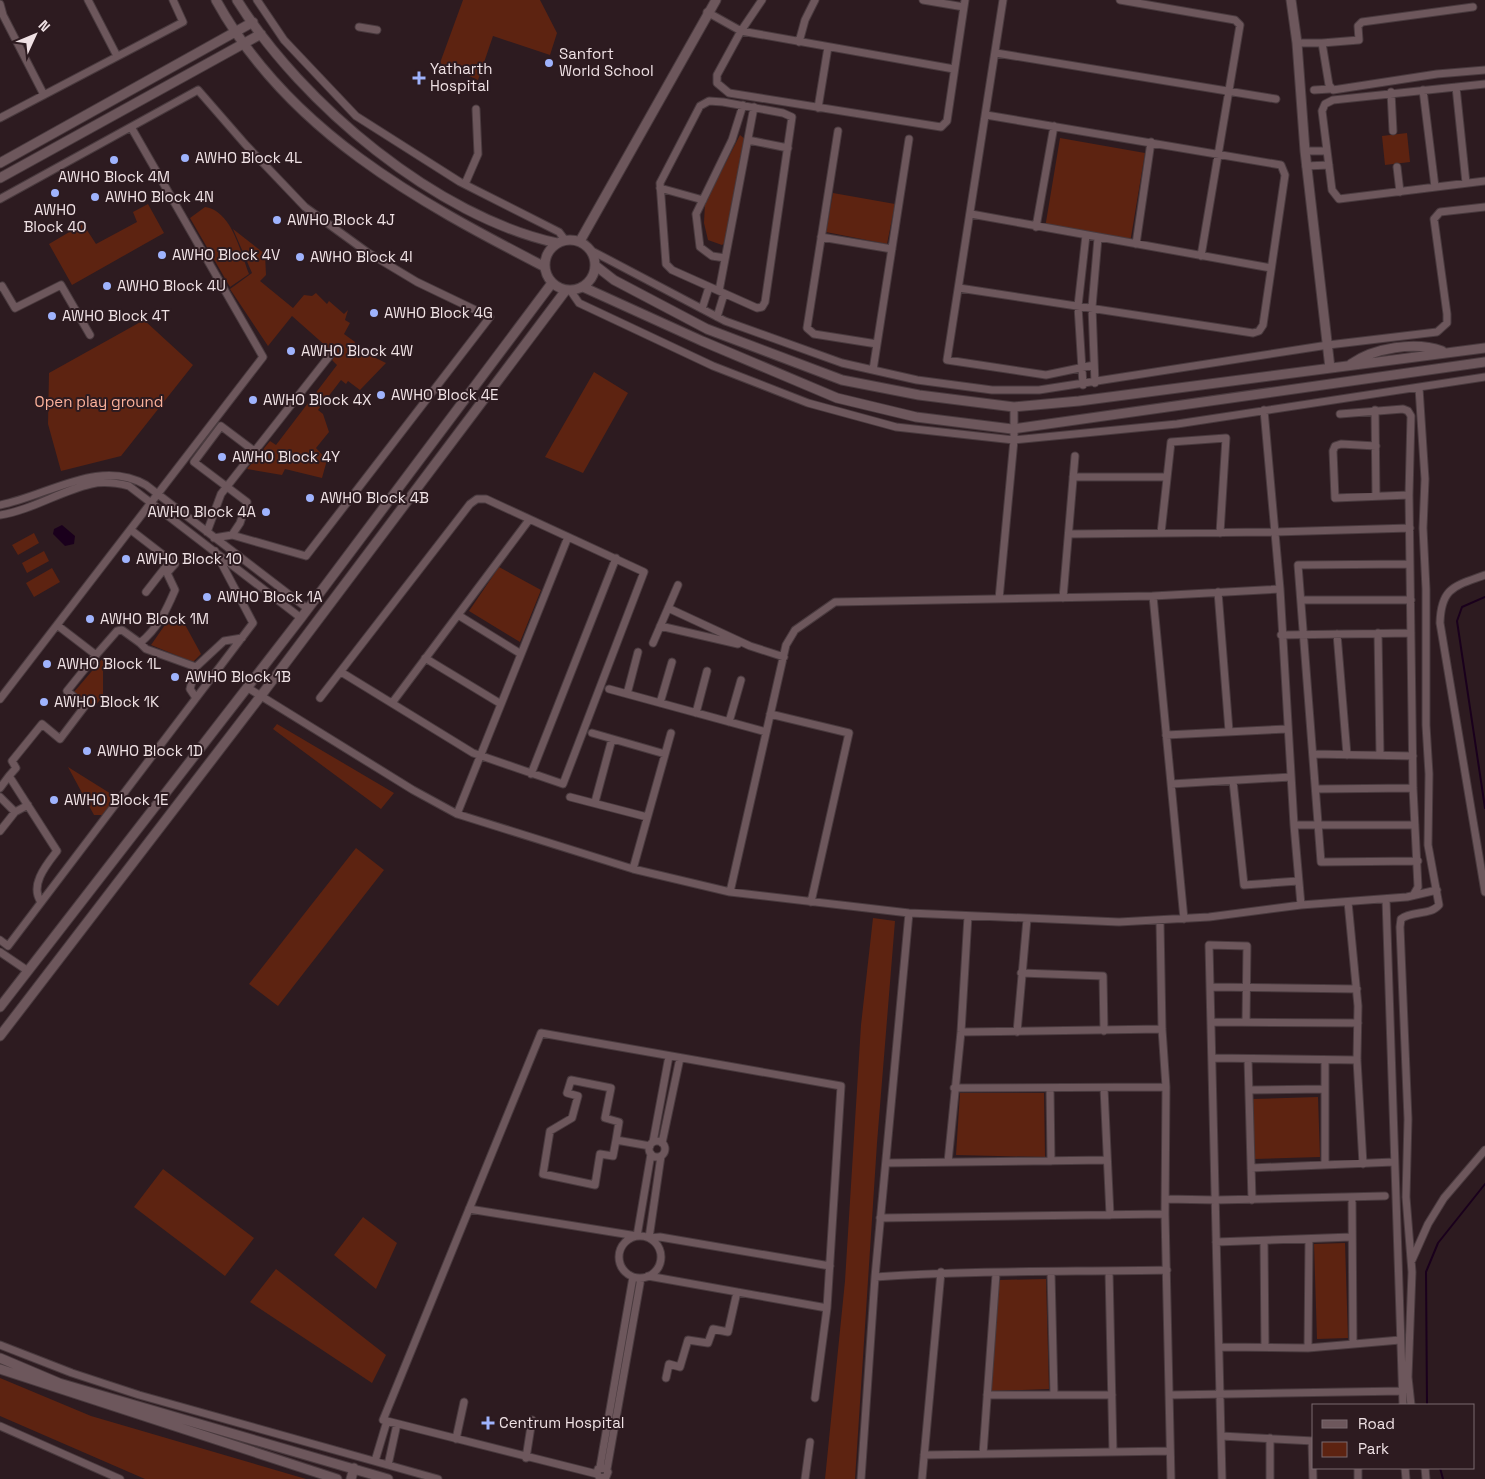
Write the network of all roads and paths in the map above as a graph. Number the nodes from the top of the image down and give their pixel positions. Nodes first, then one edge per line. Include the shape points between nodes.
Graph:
1 (88, 0) edge
2 (173, 0) edge
3 (216, 0) edge
4 (237, 0) edge
5 (257, 0) edge
6 (716, 0) edge
7 (762, 0) edge
8 (815, 0) edge
9 (924, 0) edge
10 (1003, 0) edge
11 (1120, 0) edge
12 (1291, 0) edge
13 (0, 4) edge
14 (964, 4) edge
15 (1473, 6) dead end
16 (707, 12) junction
17 (253, 22) junction
18 (359, 27) dead end
19 (377, 30) dead end
20 (741, 31) junction
21 (236, 32) junction
22 (261, 34) junction
23 (799, 42) junction
24 (1297, 43) junction
25 (1322, 43) junction
26 (244, 44) junction
27 (828, 47) junction
28 (996, 53) junction
29 (117, 56) junction
30 (954, 69) junction
31 (1485, 70) edge
32 (1485, 84) edge
33 (1456, 87) junction
34 (1330, 89) junction
35 (1314, 90) dead end
36 (1424, 90) junction
37 (1229, 91) junction
38 (1390, 92) junction
39 (44, 95) junction
40 (1276, 99) dead end
41 (743, 105) junction
42 (754, 107) junction
43 (818, 108) junction
44 (476, 109) dead end
45 (986, 115) junction
46 (0, 118) edge
47 (1054, 126) junction
48 (131, 127) junction
49 (838, 131) dead end
50 (1392, 131) dead end
51 (909, 139) dead end
52 (748, 140) junction
53 (1151, 142) junction
54 (788, 148) junction
55 (1304, 151) junction
56 (1327, 151) junction
57 (1218, 154) junction
58 (0, 164) edge
59 (1329, 165) junction
60 (1306, 166) junction
61 (1397, 167) dead end
62 (0, 178) edge
63 (1485, 181) edge
64 (1466, 182) junction
65 (465, 184) junction
66 (1435, 187) junction
67 (660, 188) junction
68 (1400, 192) junction
69 (0, 199) edge
70 (702, 200) junction
71 (1485, 207) edge
72 (971, 214) junction
73 (1036, 227) junction
74 (1086, 235) junction
75 (821, 237) junction
76 (1098, 238) junction
77 (561, 241) junction
78 (580, 241) junction
79 (1136, 244) junction
80 (892, 249) junction
81 (592, 251) junction
82 (1202, 256) junction
83 (726, 258) junction
84 (596, 266) junction
85 (545, 267) junction
86 (1271, 268) junction
87 (552, 283) junction
88 (0, 287) edge
89 (583, 287) junction
90 (709, 287) junction
91 (959, 288) junction
92 (568, 290) junction
93 (722, 292) junction
94 (1078, 306) junction
95 (1092, 307) junction
96 (702, 309) junction
97 (717, 317) junction
98 (90, 335) dead end
99 (877, 344) junction
100 (1328, 346) junction
101 (1485, 348) edge
102 (330, 354) dead end
103 (1485, 362) edge
104 (1094, 365) junction
105 (1082, 368) junction
106 (1330, 368) junction
107 (873, 370) junction
108 (1485, 377) edge
109 (1095, 383) junction
110 (1083, 385) junction
111 (1419, 388) junction
112 (1014, 408) junction
113 (1264, 410) junction
114 (1375, 410) junction
115 (1340, 414) dead end
116 (214, 421) junction
117 (221, 426) junction
118 (1012, 429) junction
119 (1014, 440) junction
120 (1376, 446) junction
121 (254, 452) junction
122 (1075, 456) dead end
123 (1073, 477) junction
124 (1167, 477) junction
125 (226, 488) junction
126 (158, 494) junction
127 (1409, 495) junction
128 (1376, 496) junction
129 (152, 502) junction
130 (0, 506) edge
131 (0, 514) edge
132 (529, 520) junction
133 (1410, 528) junction
134 (131, 530) junction
135 (207, 532) junction
136 (1275, 532) junction
137 (1161, 533) junction
138 (1220, 533) junction
139 (1070, 534) junction
140 (232, 535) junction
141 (568, 537) junction
142 (214, 538) junction
143 (215, 551) junction
144 (616, 558) junction
145 (171, 560) junction
146 (1410, 564) junction
147 (1485, 575) edge
148 (678, 585) dead end
149 (1280, 589) junction
150 (146, 592) dead end
151 (1218, 592) junction
152 (1153, 596) junction
153 (1064, 598) junction
154 (999, 599) junction
155 (1301, 600) junction
156 (1411, 600) junction
157 (668, 608) junction
158 (308, 609) junction
159 (458, 615) junction
160 (302, 618) junction
161 (57, 625) junction
162 (660, 626) junction
163 (1378, 633) junction
164 (1411, 633) junction
165 (1337, 634) junction
166 (1282, 635) junction
167 (1304, 635) junction
168 (242, 638) junction
169 (140, 643) junction
170 (653, 643) dead end
171 (750, 646) junction
172 (638, 652) dead end
173 (521, 654) junction
174 (96, 655) junction
175 (784, 657) junction
176 (425, 658) junction
177 (672, 662) dead end
178 (196, 667) junction
179 (707, 671) dead end
180 (341, 672) junction
181 (742, 680) dead end
182 (248, 688) junction
183 (609, 689) dead end
184 (627, 694) junction
185 (260, 697) junction
186 (196, 698) junction
187 (320, 698) dead end
188 (0, 699) edge
189 (392, 703) junction
190 (660, 703) junction
191 (501, 704) junction
192 (696, 713) junction
193 (770, 714) junction
194 (729, 722) junction
195 (1288, 728) junction
196 (671, 732) dead end
197 (766, 732) junction
198 (1229, 732) junction
199 (592, 733) dead end
200 (1166, 734) junction
201 (612, 739) junction
202 (665, 754) junction
203 (1313, 754) junction
204 (1347, 755) junction
205 (480, 756) junction
206 (1380, 756) junction
207 (1412, 756) junction
208 (531, 774) junction
209 (10, 776) junction
210 (1291, 778) junction
211 (1233, 781) junction
212 (1171, 784) junction
213 (0, 788) edge
214 (1413, 788) junction
215 (1316, 789) junction
216 (570, 796) dead end
217 (0, 797) edge
218 (595, 802) junction
219 (28, 805) junction
220 (15, 812) junction
221 (457, 814) junction
222 (647, 817) junction
223 (1294, 825) junction
224 (1319, 825) junction
225 (1415, 825) junction
226 (0, 832) edge
227 (1418, 861) junction
228 (633, 868) junction
229 (1298, 881) junction
230 (1437, 890) junction
231 (730, 892) junction
232 (1485, 892) edge
233 (1414, 894) junction
234 (1386, 899) junction
235 (42, 902) junction
236 (811, 902) junction
237 (1348, 902) junction
238 (1301, 905) junction
239 (910, 913) junction
240 (968, 916) junction
241 (1027, 919) junction
242 (1184, 920) junction
243 (1160, 922) junction
244 (0, 940) edge
245 (0, 952) edge
246 (28, 971) junction
247 (1021, 973) junction
248 (1210, 987) junction
249 (1246, 988) junction
250 (1357, 989) junction
251 (0, 1007) edge
252 (1211, 1022) junction
253 (1246, 1022) junction
254 (1358, 1023) junction
255 (1162, 1029) junction
256 (1104, 1031) junction
257 (961, 1032) junction
258 (1017, 1032) junction
259 (0, 1036) edge
260 (670, 1056) junction
261 (680, 1058) junction
262 (1212, 1058) junction
263 (1248, 1059) junction
264 (1325, 1060) junction
265 (1358, 1060) junction
266 (1166, 1087) junction
267 (954, 1088) junction
268 (1050, 1088) junction
269 (1104, 1088) junction
270 (1325, 1089) junction
271 (1249, 1090) junction
272 (616, 1140) junction
273 (662, 1143) junction
274 (651, 1147) junction
275 (1485, 1150) edge
276 (661, 1156) junction
277 (1107, 1160) junction
278 (1051, 1161) junction
279 (948, 1162) junction
280 (1394, 1162) junction
281 (886, 1163) junction
282 (1363, 1164) junction
283 (1325, 1165) junction
284 (1251, 1168) junction
285 (1385, 1196) dead end
286 (1352, 1197) junction
287 (1166, 1199) junction
288 (1216, 1200) junction
289 (1252, 1200) junction
290 (469, 1209) junction
291 (1165, 1214) junction
292 (1110, 1215) junction
293 (880, 1218) junction
294 (637, 1236) junction
295 (1352, 1237) junction
296 (649, 1238) junction
297 (1309, 1240) junction
298 (1264, 1241) junction
299 (1216, 1242) junction
300 (1411, 1260) junction
301 (830, 1266) junction
302 (1166, 1270) junction
303 (1109, 1271) junction
304 (941, 1272) junction
305 (1051, 1273) junction
306 (996, 1274) junction
307 (641, 1277) junction
308 (875, 1277) junction
309 (737, 1292) junction
310 (827, 1308) junction
311 (1400, 1340) junction
312 (1353, 1344) junction
313 (0, 1345) edge
314 (1219, 1347) junction
315 (1265, 1347) junction
316 (1308, 1348) junction
317 (0, 1358) edge
318 (0, 1369) edge
319 (666, 1378) dead end
320 (1403, 1391) junction
321 (1220, 1394) junction
322 (987, 1395) junction
323 (1054, 1395) junction
324 (1169, 1395) junction
325 (1112, 1396) junction
326 (815, 1398) dead end
327 (464, 1402) dead end
328 (1403, 1404) edge
329 (1411, 1404) edge
330 (532, 1420) dead end
331 (387, 1421) junction
332 (397, 1424) junction
333 (0, 1426) edge
334 (1222, 1436) junction
335 (1270, 1438) junction
336 (456, 1439) junction
337 (1312, 1441) edge
338 (810, 1442) dead end
339 (1170, 1451) junction
340 (1112, 1452) junction
341 (983, 1454) junction
342 (924, 1455) junction
343 (526, 1458) junction
344 (375, 1461) junction
345 (388, 1465) junction
346 (354, 1468) junction
347 (600, 1473) edge
348 (371, 1477) edge
349 (606, 1478) edge
350 (120, 1479) edge
351 (336, 1479) edge
352 (352, 1479) edge
353 (388, 1479) edge
354 (438, 1479) edge
355 (805, 1479) edge
356 (861, 1479) edge
357 (922, 1479) edge
358 (1171, 1479) edge
359 (1222, 1479) edge
360 (1270, 1479) edge

1 - 29 street
2 - 29 street via 183,22
3 - 21 street
4 - 17 street
5 - 65 street via 284,40 356,116
6 - 16 street
7 - 20 street
8 - 23 street
9 - 14 street
10 - 28 street
11 - 37 street via 1234,20 1240,25
12 - 24 street
13 - 39 street
14 - 30 street
15 - 25 street via 1362,22 1358,26 1359,40
16 - 20 street
16 - 78 street
17 - 21 street
17 - 22 street
18 - 19 street
20 - 23 street
20 - 43 street via 717,75 716,83 729,93
21 - 26 street
21 - 58 street
22 - 26 street
22 - 77 street via 293,74 331,113 387,159 484,218 524,234
23 - 27 street
24 - 25 street
24 - 55 street
25 - 34 street
26 - 62 street
26 - 85 street via 279,86 322,129 375,171 475,231
27 - 30 street
27 - 43 street
28 - 37 street
28 - 45 street
29 - 39 street
30 - 43 street via 946,121 941,127
31 - 34 street
32 - 33 street
33 - 36 street
33 - 64 street
34 - 35 street
36 - 38 street
36 - 66 street
37 - 40 street
37 - 57 street
38 - 50 street
38 - 56 street via 1325,104 1322,111
39 - 46 street
41 - 42 street
41 - 67 street via 709,101 700,106
41 - 70 street via 732,140
42 - 52 street
42 - 54 street via 783,112 792,117
44 - 65 street via 478,154
45 - 47 street
45 - 72 street
47 - 53 street
47 - 73 street
48 - 69 street
48 - 116 street via 263,357
48 - 140 street via 198,90 305,207 367,252 417,282 490,317 306,556
49 - 75 street
51 - 80 street
52 - 54 street
52 - 83 street
53 - 57 street
53 - 79 street
54 - 93 street via 765,302 757,308
55 - 56 street
55 - 60 street
56 - 59 street
57 - 82 street
57 - 86 street via 1277,162 1284,169
59 - 60 street
59 - 68 street via 1332,190 1339,199
60 - 100 street
61 - 68 street
63 - 64 street
64 - 66 street
65 - 77 street via 559,232
66 - 68 street
67 - 70 street
67 - 90 street via 666,264
70 - 83 street via 696,214 700,247 712,256
71 - 100 street via 1440,212 1434,219 1448,314 1443,329
72 - 73 street
72 - 91 street
73 - 74 street
74 - 76 street
74 - 94 street
75 - 80 street
75 - 99 street via 809,332
76 - 79 street
76 - 95 street
77 - 78 street
77 - 85 street via 550,249
78 - 81 street
79 - 82 street
80 - 99 street
81 - 84 street
81 - 96 street
82 - 86 street
83 - 93 street
84 - 89 street via 594,275
84 - 112 street via 614,280 707,329 842,380
85 - 87 street
86 - 95 street via 1263,325 1253,333
87 - 92 street
87 - 158 street
88 - 98 street via 15,308 61,285
89 - 92 street
89 - 118 street via 837,398 916,417
90 - 93 street
90 - 96 street
91 - 94 street
91 - 105 street via 947,360 1046,375
92 - 119 street via 579,303 712,366 808,403 896,427
92 - 185 street
93 - 97 street
94 - 95 street
94 - 105 street
95 - 104 street
96 - 97 street
97 - 107 street via 842,363
99 - 107 street
100 - 106 street
100 - 109 street
101 - 106 street via 1446,353 1424,348 1399,348
102 - 121 street
103 - 118 street
104 - 105 street
104 - 109 street
105 - 110 street
106 - 112 street
107 - 110 street via 917,380 992,390 1039,390
108 - 111 street
109 - 110 street
111 - 113 street
111 - 230 street via 1424,479 1428,845
112 - 118 street
113 - 119 street via 1177,424
113 - 136 street
114 - 115 street
114 - 120 street
114 - 127 street via 1403,409 1411,416
116 - 117 street
116 - 126 street
117 - 121 street
117 - 125 street via 194,462
118 - 119 street
119 - 154 street
120 - 128 street
120 - 128 street via 1341,444 1333,451 1335,498
121 - 125 street
122 - 123 street
123 - 124 street
123 - 139 street
124 - 137 street
124 - 138 street via 1171,442 1226,438
125 - 135 street
125 - 140 street via 247,502
126 - 129 street
126 - 130 street via 132,477 92,475
126 - 135 street
127 - 128 street
127 - 133 street
129 - 131 street via 130,486 112,482 91,484 36,505
129 - 134 street
129 - 143 street
132 - 141 street
132 - 159 street
132 - 180 street via 486,500 477,499 470,504
133 - 136 street
133 - 146 street
134 - 145 street
134 - 161 street
135 - 142 street
136 - 138 street
136 - 149 street
137 - 138 street
137 - 139 street
139 - 153 street
140 - 142 street
141 - 144 street
141 - 173 street
142 - 158 street
143 - 160 street
143 - 168 street via 254,623
144 - 208 street
144 - 208 street via 644,574 565,781 559,784
145 - 150 street
145 - 169 street via 175,564 167,573 175,590 163,617
146 - 155 street via 1298,565
146 - 156 street
147 - 232 street via 1448,590 1441,604 1440,623
148 - 157 street
149 - 151 street
149 - 166 street
151 - 152 street
151 - 198 street
152 - 153 street
152 - 200 street
153 - 154 street
154 - 175 street via 836,602 795,630 786,645
155 - 156 street
155 - 167 street
156 - 164 street
157 - 162 street
157 - 171 street
158 - 160 street
159 - 173 street
159 - 176 street
160 - 182 street
161 - 174 street
161 - 188 street
162 - 170 street
162 - 171 street
163 - 164 street
163 - 165 street
163 - 206 street
164 - 207 street
165 - 167 street
165 - 204 street
166 - 167 street
166 - 195 street
167 - 203 street
168 - 178 street via 224,641
168 - 186 street
169 - 174 street via 117,630
169 - 178 street via 146,649
171 - 175 street
172 - 184 street
173 - 191 street
174 - 209 street via 67,691 85,706 60,739 42,724 12,761 16,768
175 - 193 street
176 - 189 street
176 - 191 street
177 - 190 street
178 - 186 street via 190,689
179 - 192 street
180 - 187 street
180 - 189 street
181 - 194 street
182 - 185 street
182 - 246 street
183 - 184 street
184 - 190 street
185 - 221 street
185 - 259 street
186 - 235 street
189 - 205 street
190 - 192 street
191 - 205 street
192 - 194 street
193 - 197 street
193 - 236 street via 848,732
194 - 197 street
195 - 198 street
195 - 210 street
196 - 202 street
197 - 231 street
198 - 200 street
199 - 201 street
200 - 212 street
201 - 202 street
201 - 218 street
202 - 222 street
203 - 204 street
203 - 215 street
204 - 206 street
205 - 208 street
205 - 221 street
206 - 207 street
207 - 214 street
209 - 213 street
209 - 219 street
210 - 211 street
210 - 223 street
211 - 212 street
211 - 229 street via 1244,884
212 - 242 street
214 - 215 street
214 - 225 street
215 - 224 street
216 - 218 street
217 - 220 street
218 - 222 street
219 - 220 street
219 - 235 street via 57,852 44,868 38,884 38,897
220 - 226 street
221 - 228 street
222 - 228 street
223 - 224 street
223 - 229 street
224 - 225 street
224 - 227 street via 1321,862
225 - 227 street
227 - 233 street via 1418,887
228 - 231 street
229 - 238 street
230 - 233 street
230 - 300 street via 1439,906 1435,910 1406,915 1401,919 1400,927 1408,1120 1406,1197
231 - 236 street
233 - 234 street
234 - 237 street
234 - 280 street
235 - 244 street via 8,946
236 - 239 street
237 - 238 street
237 - 250 street
238 - 242 street
239 - 240 street
239 - 281 street
240 - 241 street
240 - 257 street
241 - 243 street
241 - 247 street
242 - 243 street
243 - 255 street
245 - 246 street
246 - 251 street
247 - 256 street via 1103,976
247 - 258 street
248 - 249 street
248 - 249 street via 1209,945 1247,946
248 - 252 street
249 - 250 street
249 - 253 street
250 - 254 street
252 - 253 street
252 - 262 street
253 - 254 street
254 - 265 street
255 - 256 street
255 - 266 street
256 - 258 street
257 - 258 street
257 - 267 street
260 - 261 street
260 - 274 street
260 - 290 street via 541,1033
261 - 273 street
261 - 301 street via 841,1086
262 - 263 street
262 - 288 street
263 - 264 street
263 - 271 street
264 - 265 street
264 - 270 street
265 - 282 street
266 - 269 street
266 - 287 street
267 - 268 street
267 - 279 street
268 - 269 street
268 - 278 street
269 - 277 street
270 - 271 street
270 - 283 street
271 - 284 street
272 - 272 street via 619,1122 605,1118 611,1088 570,1080 567,1093 578,1096 572,1118 550,1131 542,1174 595,1184 600,1154 613,1156
272 - 274 street
273 - 274 street
273 - 276 street via 665,1150
274 - 276 street via 656,1156
274 - 294 street
275 - 300 street via 1444,1198
276 - 296 street
277 - 278 street
277 - 292 street
278 - 279 street
279 - 281 street
280 - 282 street
280 - 311 street
281 - 293 street
282 - 283 street
283 - 284 street
284 - 289 street
285 - 286 street
286 - 289 street
286 - 295 street
287 - 288 street
287 - 291 street
288 - 289 street
288 - 299 street
290 - 294 street
290 - 331 street via 383,1420
291 - 292 street
291 - 302 street
292 - 293 street
293 - 308 street
294 - 296 street
294 - 307 street via 624,1242 618,1254 622,1268
295 - 297 street
295 - 312 street
296 - 301 street via 660,1237
296 - 307 street via 658,1247 661,1260 658,1267
297 - 298 street
297 - 316 street
298 - 299 street
298 - 315 street
299 - 314 street
300 - 329 street via 1408,1377
301 - 310 street
302 - 303 street
302 - 324 street
303 - 305 street
303 - 325 street
304 - 306 street
304 - 308 street
304 - 342 street
305 - 306 street
305 - 323 street
306 - 322 street
307 - 309 street
307 - 347 street
308 - 356 street
309 - 310 street
309 - 319 street via 728,1332 714,1329 708,1343 688,1340 680,1366 669,1364
310 - 326 street
311 - 312 street
311 - 320 street
312 - 316 street
313 - 344 street via 72,1374 139,1395
314 - 315 street
314 - 321 street
315 - 316 street
317 - 346 street via 59,1383
318 - 351 street
320 - 321 street
320 - 328 street
321 - 324 street
321 - 334 street
322 - 323 street
322 - 341 street
323 - 325 street
324 - 339 street
325 - 340 street
327 - 336 street
330 - 343 street
331 - 332 street
331 - 344 street
332 - 336 street
332 - 345 street
333 - 350 street
334 - 335 street
334 - 359 street
335 - 337 street
335 - 360 street
336 - 343 street
338 - 355 street
339 - 340 street
339 - 358 street
340 - 341 street
341 - 342 street
342 - 357 street
343 - 347 street
344 - 345 street
345 - 354 street
346 - 348 street
346 - 352 street
347 - 349 street via 602,1479
348 - 353 street

